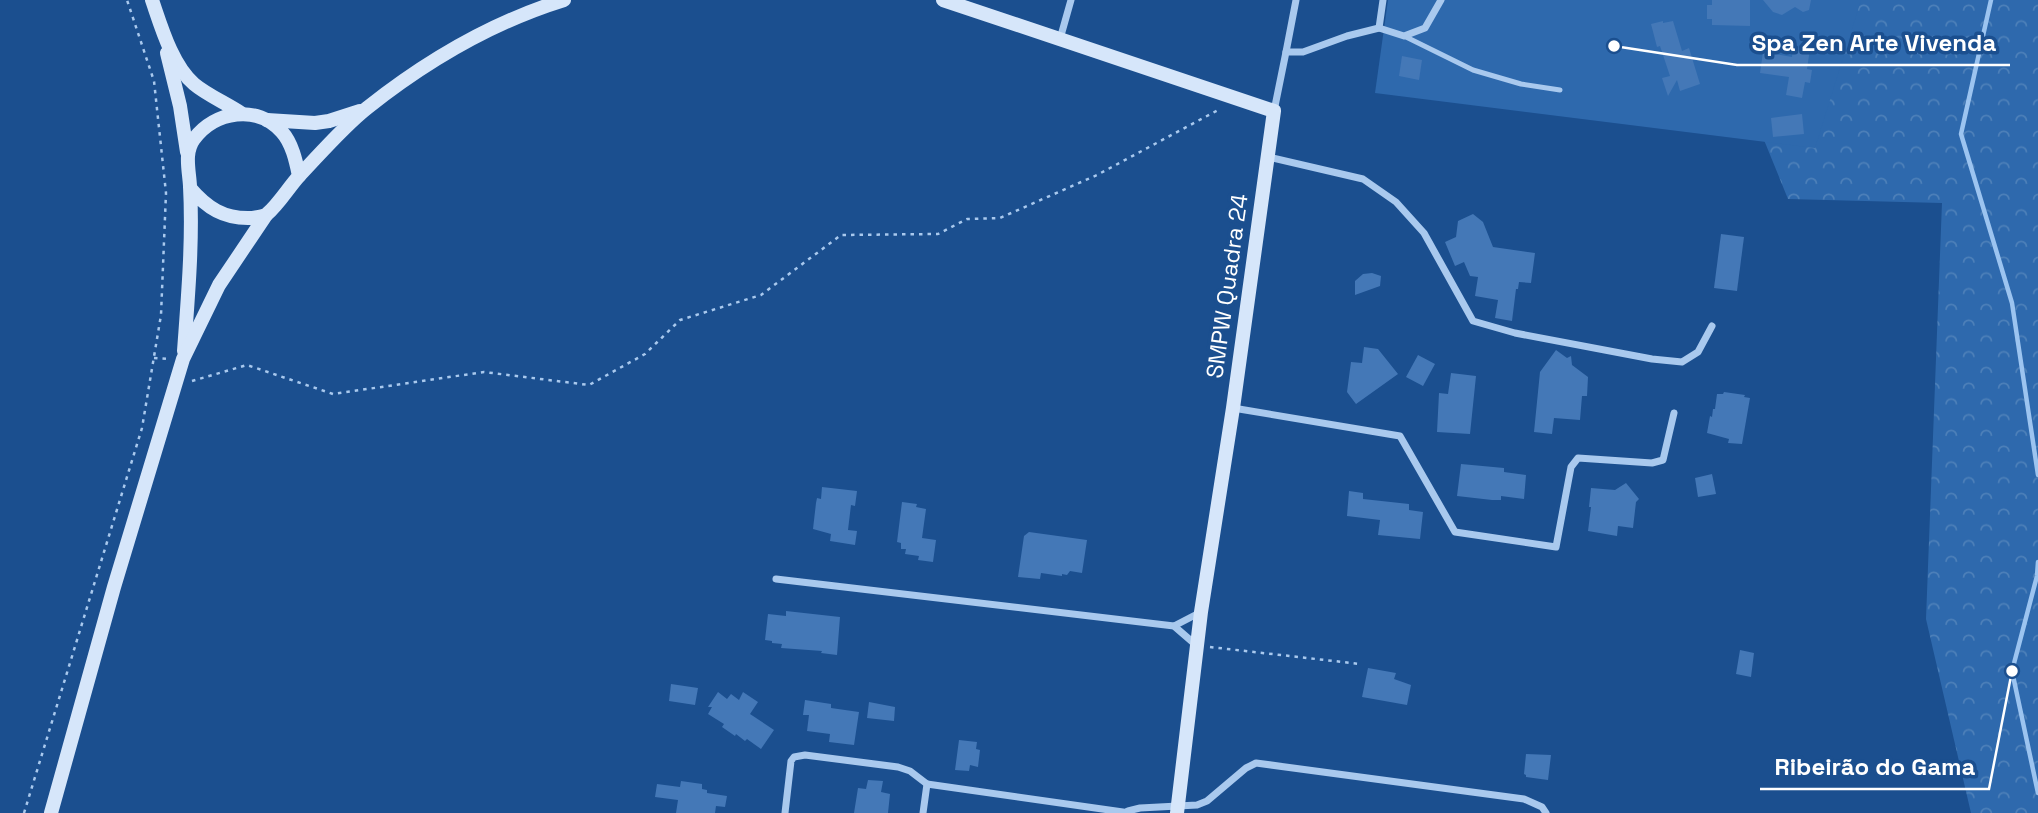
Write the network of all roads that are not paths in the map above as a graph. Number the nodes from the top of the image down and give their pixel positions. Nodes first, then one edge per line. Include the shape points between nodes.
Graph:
1 (152, 0) edge
2 (564, 0) edge
3 (943, 0) edge
4 (1071, 0) edge
5 (1296, 0) edge
6 (1383, 0) edge
7 (1441, 0) edge
8 (1379, 28) junction
9 (1404, 36) junction
10 (165, 38) junction
11 (1060, 39) junction
12 (1286, 52) junction
13 (1560, 90) dead end
14 (365, 109) junction
15 (1274, 111) junction
16 (241, 113) junction
17 (267, 120) junction
18 (187, 152) junction
19 (1268, 157) junction
20 (299, 176) junction
21 (190, 188) junction
22 (266, 215) junction
23 (1712, 326) dead end
24 (183, 359) junction
25 (1233, 408) junction
26 (1674, 412) dead end
27 (776, 579) dead end
28 (1201, 612) junction
29 (1174, 626) junction
30 (1197, 645) junction
31 (927, 783) junction
32 (1178, 809) edge
33 (1129, 812) edge
34 (51, 813) edge
35 (785, 813) edge
36 (923, 813) edge
37 (1546, 813) edge

1 - 10 street
2 - 14 street via 448,53
3 - 11 street
4 - 11 street
5 - 12 street
6 - 8 street
7 - 9 street via 1424,29
8 - 9 street
8 - 12 street via 1303,52
9 - 13 lane via 1473,70
10 - 16 street via 187,77
10 - 18 street
11 - 15 street
12 - 15 street
14 - 17 street via 329,121
14 - 20 street
15 - 19 street, SMPW Quadra 24
16 - 17 street
16 - 18 street via 209,124
17 - 20 street via 287,139
18 - 21 street
19 - 23 street via 1363,179 1396,202 1424,233 1473,321 1514,333 1682,362 1698,352
19 - 25 street, SMPW Quadra 24
20 - 22 street
21 - 22 street via 210,208 228,217
21 - 24 street
22 - 24 street via 219,285
24 - 34 street
25 - 26 street via 1400,436 1455,532 1556,547 1571,467 1578,458 1663,460
25 - 28 street, SMPW Quadra 24
27 - 29 street
28 - 29 street
28 - 30 street, SMPW Quadra 24
29 - 30 street
30 - 32 street, SMPW Quadra 24
31 - 33 street
31 - 35 street via 898,767 799,755 789,769
31 - 36 street
32 - 33 street
32 - 37 street via 1207,801 1256,763 1524,799

